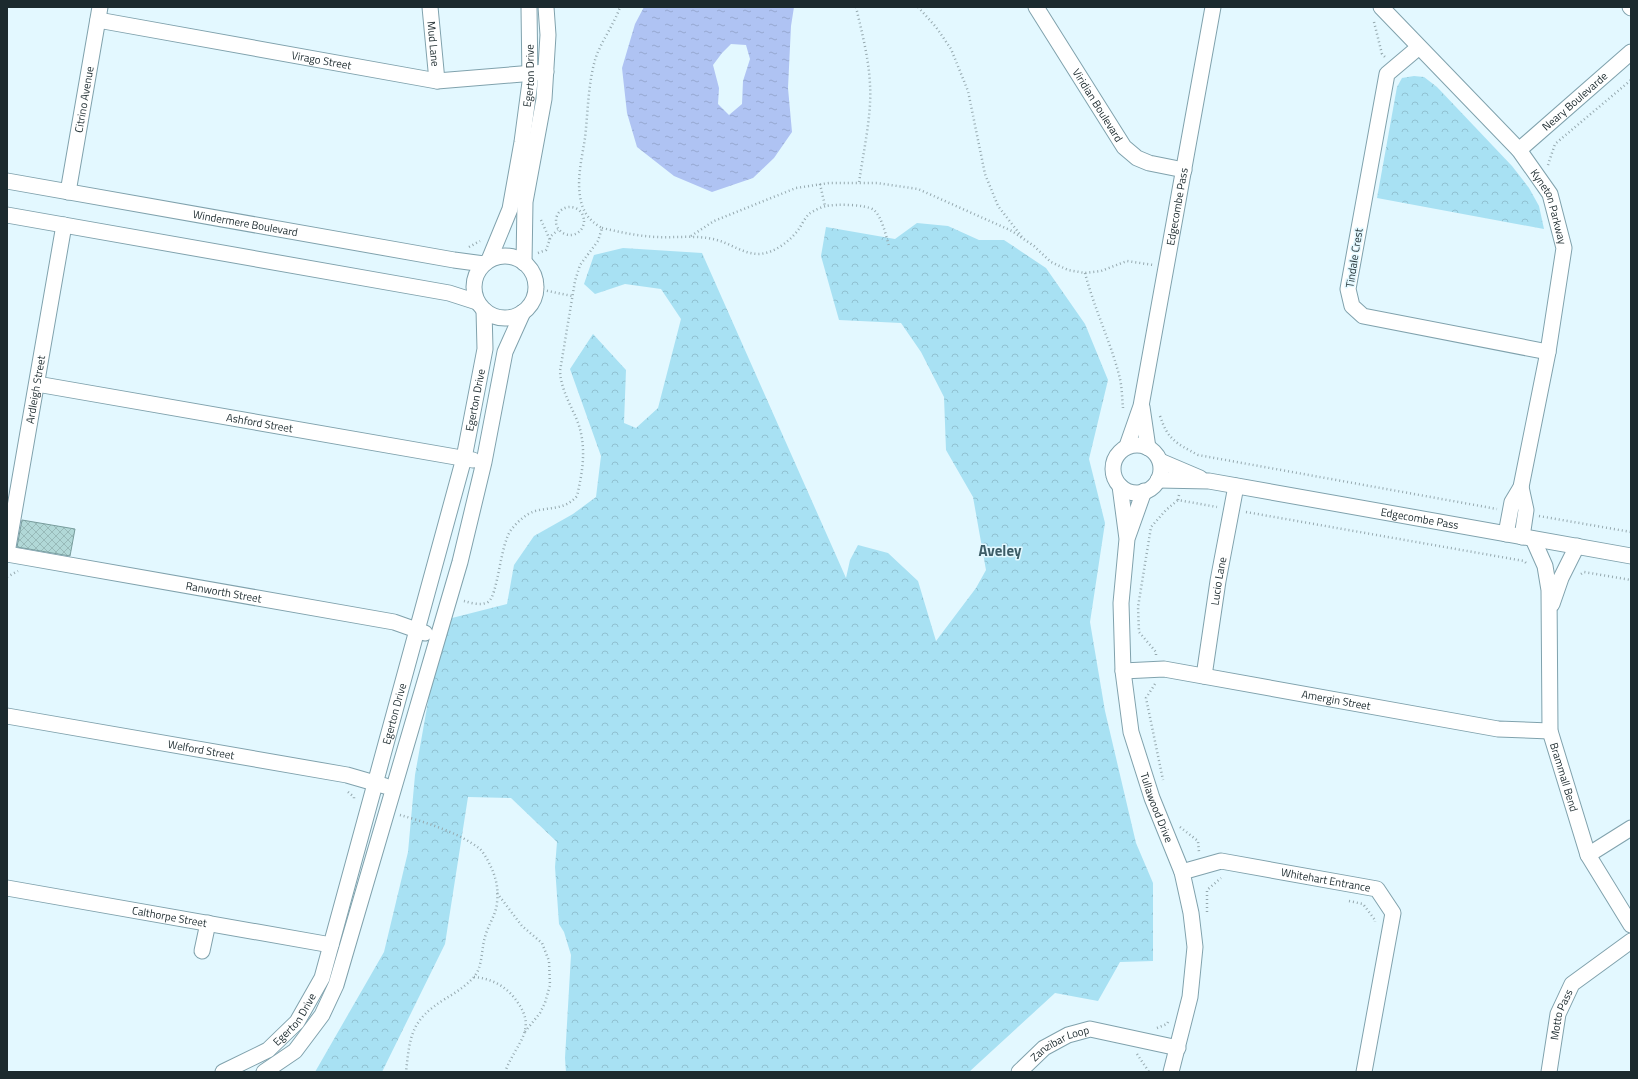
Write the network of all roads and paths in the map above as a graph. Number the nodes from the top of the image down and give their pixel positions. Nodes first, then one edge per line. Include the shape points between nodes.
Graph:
1 (430, 7) edge
2 (529, 7) edge
3 (546, 7) edge
4 (620, 7) edge
5 (856, 7) edge
6 (918, 7) edge
7 (1036, 7) edge
8 (1213, 7) edge
9 (1377, 11) edge
10 (99, 14) edge
11 (1419, 47) junction
12 (1631, 52) edge
13 (1395, 67) junction
14 (546, 72) junction
15 (530, 73) junction
16 (1631, 80) edge
17 (437, 81) junction
18 (1519, 150) junction
19 (1184, 170) junction
20 (1540, 180) junction
21 (7, 181) edge
22 (859, 183) junction
23 (820, 184) junction
24 (68, 192) junction
25 (825, 206) junction
26 (584, 210) junction
27 (581, 213) junction
28 (7, 215) edge
29 (64, 225) junction
30 (602, 228) junction
31 (558, 230) junction
32 (692, 236) junction
33 (1024, 239) junction
34 (497, 241) junction
35 (524, 246) junction
36 (890, 246) dead end
37 (458, 260) junction
38 (487, 262) junction
39 (530, 264) junction
40 (1166, 268) junction
41 (544, 290) junction
42 (572, 296) junction
43 (481, 306) junction
44 (528, 311) junction
45 (1548, 352) junction
46 (37, 384) junction
47 (1142, 406) junction
48 (1159, 415) dead end
49 (1127, 446) junction
50 (1148, 448) junction
51 (1190, 451) junction
52 (464, 458) junction
53 (1160, 461) junction
54 (484, 462) junction
55 (1180, 475) junction
56 (1158, 480) junction
57 (1120, 486) junction
58 (1236, 486) junction
59 (1521, 487) junction
60 (1144, 491) junction
61 (1178, 500) junction
62 (1232, 510) junction
63 (1510, 511) junction
64 (1526, 514) junction
65 (1631, 532) edge
66 (1506, 534) junction
67 (1528, 538) junction
68 (1127, 539) junction
69 (1576, 546) junction
70 (7, 554) edge
71 (1631, 556) edge
72 (24, 557) junction
73 (7, 577) edge
74 (1554, 577) junction
75 (1631, 580) edge
76 (461, 600) dead end
77 (417, 630) junction
78 (438, 637) junction
79 (1156, 670) junction
80 (1123, 671) junction
81 (1204, 676) junction
82 (7, 716) edge
83 (1550, 731) junction
84 (1164, 781) dead end
85 (376, 783) junction
86 (393, 789) junction
87 (387, 811) junction
88 (1177, 821) dead end
89 (1631, 828) edge
90 (1588, 855) junction
91 (1203, 866) junction
92 (1182, 872) junction
93 (1224, 876) dead end
94 (7, 888) edge
95 (497, 893) junction
96 (1348, 901) dead end
97 (208, 923) junction
98 (1631, 925) edge
99 (1374, 927) dead end
100 (1631, 941) edge
101 (331, 945) junction
102 (202, 951) dead end
103 (474, 977) junction
104 (524, 1033) junction
105 (1178, 1048) junction
106 (1129, 1052) dead end
107 (223, 1072) edge
108 (264, 1072) edge
109 (406, 1072) edge
110 (505, 1072) edge
111 (1018, 1072) edge
112 (1149, 1072) edge
113 (1170, 1072) edge
114 (1364, 1072) edge
115 (1549, 1072) edge

1 - 17 street, Mud Lane
2 - 15 street, Egerton Drive
3 - 14 street, Egerton Drive
4 - 26 path via 596,58 590,87 580,176 580,197
5 - 22 path via 867,55 870,86 869,114
6 - 33 path via 951,49 968,91 985,174 998,206
7 - 19 street, Viridian Boulevard via 1124,147 1137,158 1149,163
8 - 19 street, Edgecombe Pass
9 - 11 street, Kyneton Parkway
9 - 13 path via 1382,54
10 - 17 street, Virago Street
10 - 24 street, Citrino Avenue
11 - 13 street, Tindale Crest
11 - 18 street, Kyneton Parkway
12 - 18 street, Neary Boulevarde
13 - 45 street, Tindale Crest via 1387,74 1348,289 1352,306 1363,316
14 - 15 street, Virago Street
14 - 35 street, Egerton Drive via 544,99 525,202
15 - 17 street, Virago Street
15 - 34 street, Egerton Drive via 522,142 510,209
16 - 20 path via 1555,144 1548,171
18 - 20 street, Kyneton Parkway
19 - 40 street, Edgecombe Pass
20 - 45 street, Kyneton Parkway via 1550,194 1564,248
21 - 24 street, Windermere Boulevard
22 - 23 path
22 - 33 path via 877,183 918,190 1012,231
23 - 25 path
23 - 32 path via 796,188 714,221
24 - 37 street, Windermere Boulevard
25 - 32 path via 809,214 798,231 771,252 747,252 720,240
25 - 36 path via 858,206 874,210 883,224
26 - 27 path
26 - 30 path via 586,216
27 - 31 path via 584,224 579,232 566,235
27 - 31 path via 576,208 562,209 556,216
28 - 29 street
29 - 43 street via 442,291
29 - 46 street, Ardleigh Street
30 - 32 path via 656,237
30 - 42 path via 598,241 580,265
31 - 35 path via 550,236 548,248 544,252 532,253 531,247
33 - 40 path via 1052,262 1068,270 1084,273 1101,271 1127,261
34 - 37 path via 484,238 459,253
34 - 38 street, Egerton Drive
35 - 39 street, Egerton Drive
37 - 38 street, Windermere Boulevard
38 - 39 street via 498,256 507,256
38 - 43 street via 478,270 475,278 474,294
39 - 41 path via 542,278
39 - 44 street via 536,288
40 - 47 street, Edgecombe Pass
41 - 42 path
41 - 44 path via 540,300
42 - 76 path via 560,371 561,382 577,422 583,446 583,463 577,496 564,505 527,515 510,531 491,600 477,604
43 - 44 street via 492,315 503,318
43 - 52 street, Egerton Drive via 485,349
44 - 54 street, Egerton Drive via 505,352
45 - 59 street, Kyneton Parkway
46 - 52 street, Ashford Street
46 - 70 street, Ardleigh Street
47 - 49 street, Edgecombe Pass
47 - 50 street, Edgecombe Pass
48 - 51 path via 1174,442
49 - 50 street via 1141,445
49 - 57 street via 1113,464 1115,480
50 - 53 street
51 - 55 path
51 - 63 path via 1198,455
52 - 54 street, Ashford Street
52 - 77 street, Egerton Drive
53 - 55 street, Edgecombe Pass
53 - 56 street
54 - 78 street, Egerton Drive via 460,562
55 - 56 street, Edgecombe Pass
55 - 58 street, Edgecombe Pass
55 - 61 path
56 - 60 street via 1150,489
57 - 60 street via 1132,492
57 - 68 street, Tullawood Drive
58 - 62 street, Lucio Lane
58 - 66 street, Edgecombe Pass
59 - 63 street, Kyneton Parkway
59 - 64 street, Kyneton Parkway
60 - 68 street, Tullawood Drive
61 - 62 path
61 - 79 path via 1151,527 1138,607 1139,632 1156,652
62 - 74 path via 1524,561 1538,576
62 - 81 street, Lucio Lane
63 - 66 street, Kyneton Parkway
64 - 65 path
64 - 67 street, Kyneton Parkway
66 - 67 street, Edgecombe Pass
67 - 69 street, Edgecombe Pass
67 - 74 street, Brammall Bend via 1544,566
68 - 80 street, Tullawood Drive via 1121,603
69 - 71 street, Edgecombe Pass
69 - 74 street
70 - 72 street, Ranworth Street
72 - 73 path via 21,569
72 - 77 street, Ranworth Street via 394,622
74 - 75 path via 1573,580 1584,572
74 - 83 street, Brammall Bend via 1549,590
77 - 78 street, Ranworth Street
77 - 85 street, Egerton Drive
78 - 86 street, Egerton Drive
79 - 80 street, Amergin Street
79 - 81 street, Amergin Street
79 - 84 path via 1156,684 1146,698
80 - 92 street, Tullawood Drive via 1131,732 1152,798
81 - 83 street, Amergin Street via 1498,729
82 - 85 street, Welford Street via 339,774
83 - 90 street, Brammall Bend
85 - 86 street, Welford Street
85 - 101 street, Egerton Drive
86 - 87 street, Egerton Drive
87 - 95 path via 439,828 482,850 495,875
87 - 108 street, Egerton Drive via 336,985 322,1015 295,1051
88 - 91 path via 1180,827 1198,841
89 - 90 street
90 - 98 street, Brammall Bend
91 - 92 street, Whitehart Entrance
91 - 93 path via 1215,883
91 - 114 street, Whitehart Entrance via 1221,861 1377,889 1393,913
92 - 105 street, Tullawood Drive via 1195,946 1190,997
94 - 97 street, Calthorpe Street
95 - 103 path via 497,904 485,937 479,969
95 - 104 path via 522,926 542,944 549,961 550,984 545,1003
96 - 99 path via 1363,904 1375,920
97 - 101 street, Calthorpe Street
97 - 102 street
100 - 115 street, Motto Pass via 1572,984 1558,1014
101 - 107 street, Egerton Drive via 322,978 298,1022 268,1050
103 - 104 path via 493,981 509,992 521,1006 526,1018
103 - 109 path via 431,1007 420,1018 413,1030
104 - 110 path
105 - 111 street, Zanzibar Loop via 1090,1030 1068,1035 1044,1048
105 - 113 street, Tullawood Drive
106 - 112 path via 1137,1053

